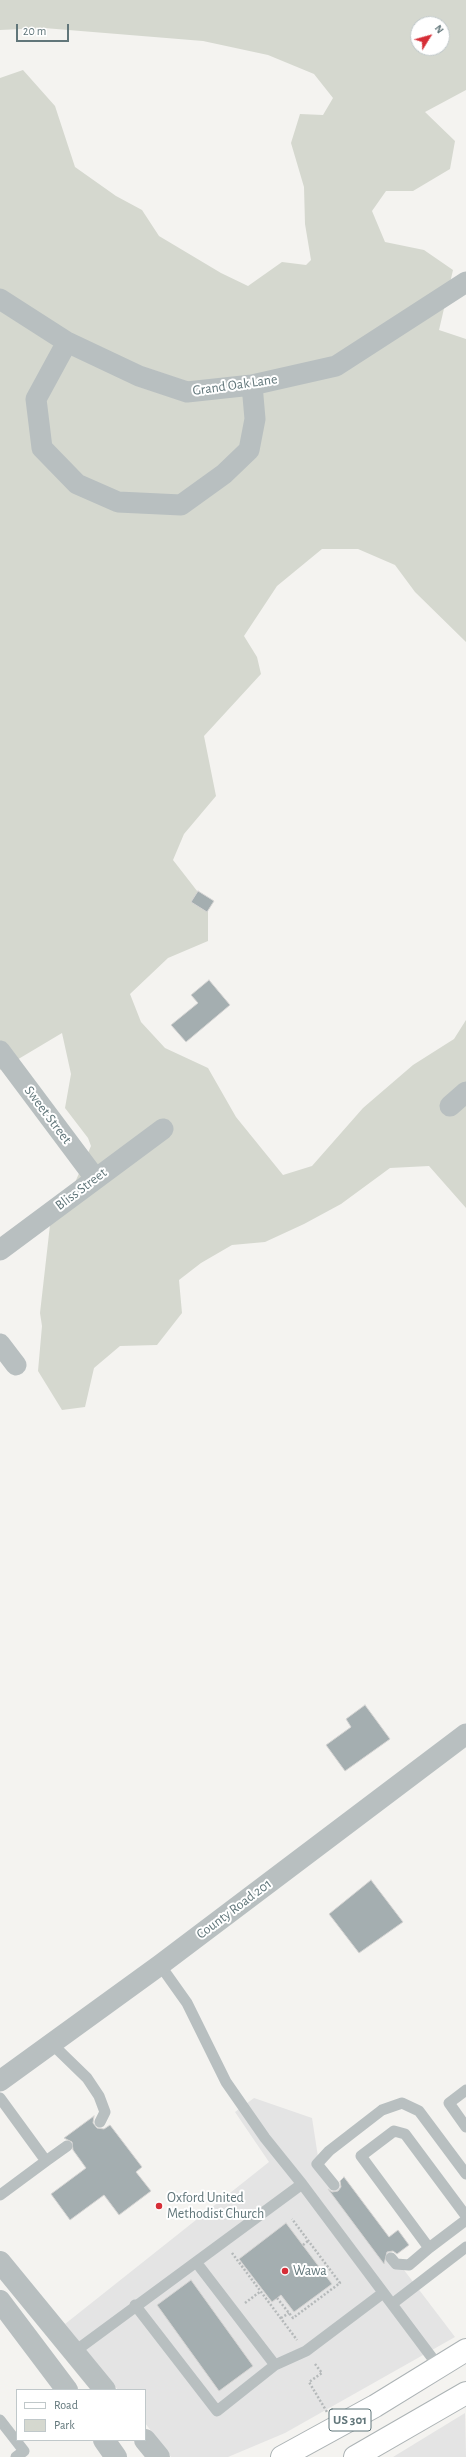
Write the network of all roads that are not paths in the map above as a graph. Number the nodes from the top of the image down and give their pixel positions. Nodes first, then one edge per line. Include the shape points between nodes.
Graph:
1 (466, 282) edge
2 (0, 300) edge
3 (67, 342) junction
4 (252, 385) junction
5 (0, 1051) edge
6 (466, 1092) edge
7 (450, 1106) dead end
8 (162, 1129) dead end
9 (95, 1178) junction
10 (0, 1250) edge
11 (0, 1344) edge
12 (16, 1365) dead end
13 (466, 1734) edge
14 (160, 1965) junction
15 (52, 2044) junction
16 (0, 2081) edge
17 (466, 2090) edge
18 (0, 2098) edge
19 (100, 2122) dead end
20 (466, 2127) edge
21 (67, 2146) dead end
22 (46, 2161) junction
23 (466, 2174) edge
24 (302, 2184) junction
25 (334, 2185) dead end
26 (0, 2195) edge
27 (466, 2216) edge
28 (466, 2220) edge
29 (466, 2247) edge
30 (429, 2248) junction
31 (391, 2258) dead end
32 (0, 2262) edge
33 (196, 2262) junction
34 (383, 2293) junction
35 (0, 2301) edge
36 (392, 2304) junction
37 (135, 2306) junction
38 (466, 2350) edge
39 (74, 2352) junction
40 (275, 2366) junction
41 (439, 2367) junction
42 (66, 2389) edge
43 (104, 2389) edge
44 (466, 2392) edge
45 (0, 2420) edge
46 (16, 2441) edge
47 (16, 2441) edge
48 (105, 2441) edge
49 (146, 2441) edge
50 (16, 2457) edge
51 (116, 2457) edge
52 (159, 2457) edge
53 (282, 2457) edge
54 (355, 2457) edge

1 - 4 street, Grand Oak Lane via 336,366
2 - 3 street, Grand Oak Lane
3 - 4 street, Grand Oak Lane via 139,376 186,392
3 - 4 street via 36,399 42,448 77,484 118,502 181,505 224,474 249,450 255,419
5 - 9 street, Sweet Street
6 - 7 street
8 - 9 street, Bliss Street
9 - 10 street, Bliss Street
11 - 12 street
13 - 14 street, County Road 201
14 - 15 street, County Road 201
14 - 24 lane via 187,2003 226,2082
15 - 16 street, County Road 201
15 - 19 lane via 87,2078 99,2096 105,2112
17 - 20 lane via 449,2103
18 - 22 lane
21 - 22 lane
22 - 26 lane
23 - 25 lane via 419,2110 402,2103 382,2110 329,2151 317,2164
24 - 33 lane
24 - 34 lane
27 - 30 lane via 405,2134 394,2131 361,2156
28 - 30 lane
29 - 36 lane
30 - 31 lane via 409,2265 396,2264
32 - 39 street
33 - 37 lane
33 - 40 lane
34 - 36 lane
34 - 40 lane via 306,2352
35 - 42 street
36 - 41 lane
37 - 39 lane
37 - 40 lane via 217,2411
38 - 41 main road, US 301
39 - 43 street
41 - 53 main road, US 301 via 375,2406
44 - 54 main road, US 301
45 - 46 lane
47 - 50 lane via 24,2451
48 - 51 street
49 - 52 street

